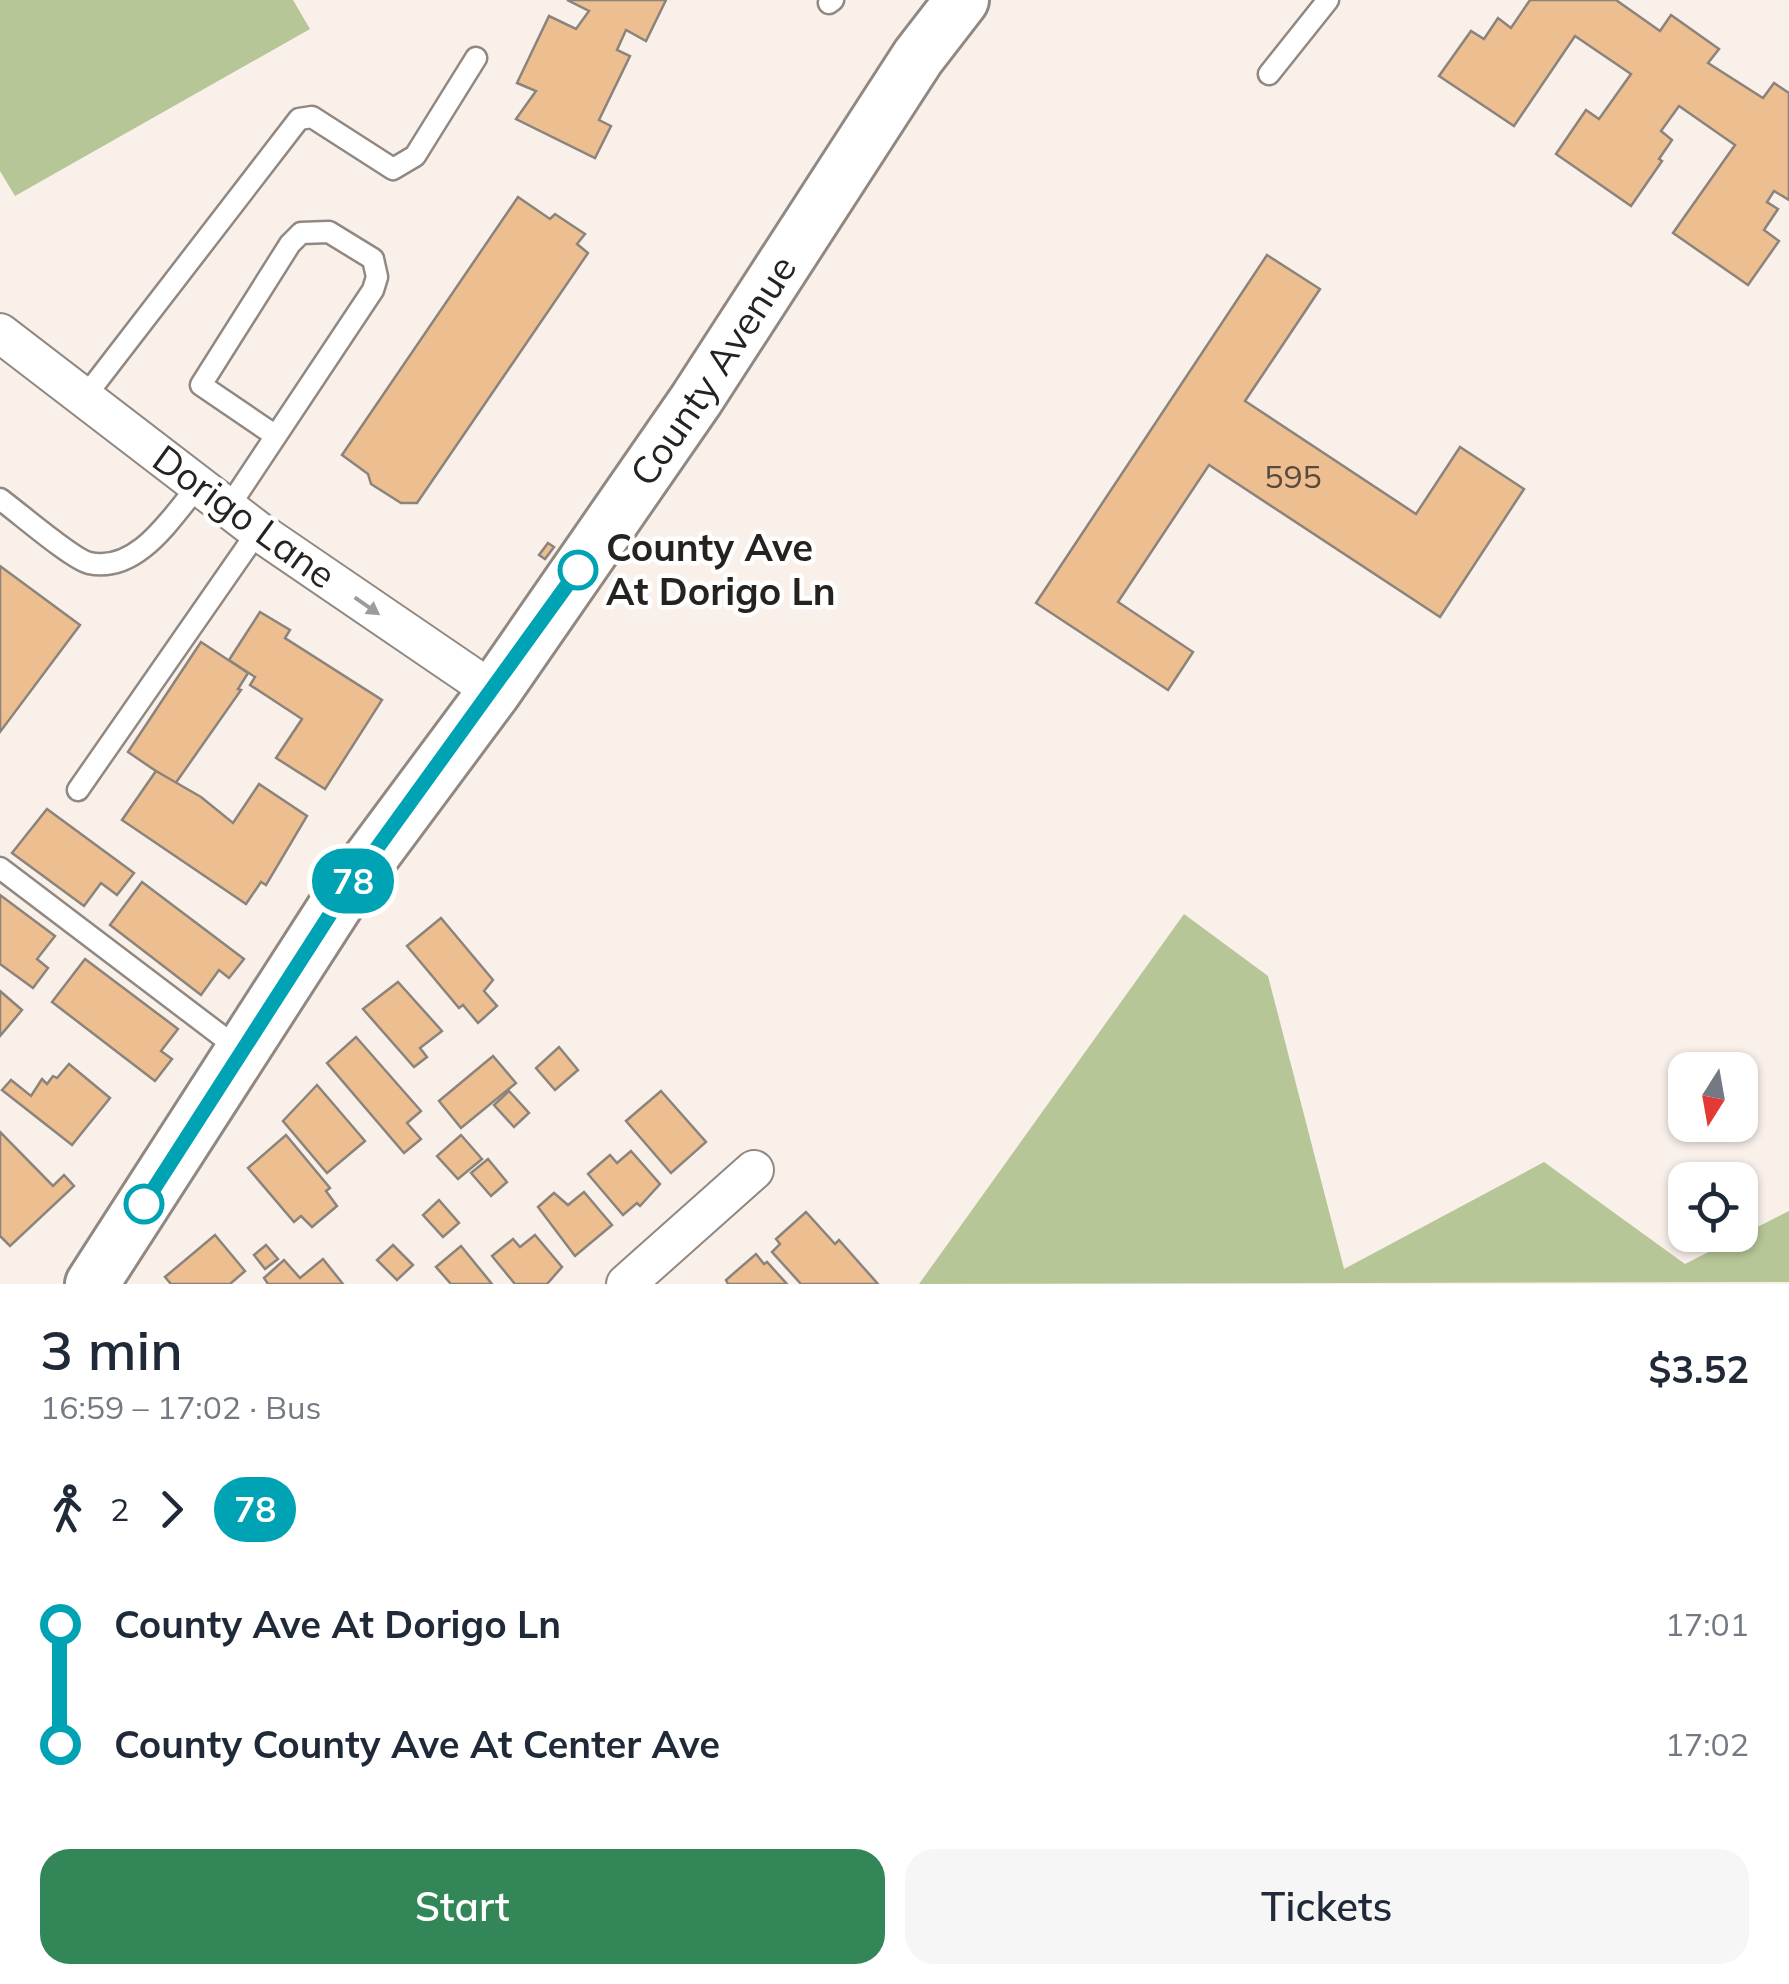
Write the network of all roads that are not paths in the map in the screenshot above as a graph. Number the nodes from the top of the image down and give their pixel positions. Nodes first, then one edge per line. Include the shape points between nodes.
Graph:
1 (962, 0) edge
2 (1328, 0) edge
3 (476, 58) dead end
4 (1269, 74) dead end
5 (0, 333) edge
6 (84, 398) junction
7 (276, 436) junction
8 (213, 496) junction
9 (0, 499) edge
10 (258, 531) junction
11 (494, 692) junction
12 (78, 790) dead end
13 (0, 868) edge
14 (241, 1052) junction
15 (754, 1170) dead end
16 (92, 1284) edge
17 (626, 1284) edge

1 - 11 main road, County Avenue
2 - 4 lane
3 - 6 lane via 415,156 393,169 312,117 298,119
5 - 6 street, Dorigo Lane
6 - 8 street, Dorigo Lane
7 - 7 lane via 374,290 373,259 329,232 301,233 290,244 201,385
7 - 8 lane
8 - 9 lane via 145,548 113,563 88,563
8 - 10 street, Dorigo Lane
10 -> 11 street, Dorigo Lane
10 - 12 lane
11 - 14 main road, County Avenue via 338,902
13 - 14 lane
14 - 16 main road, County Avenue
15 - 17 street

